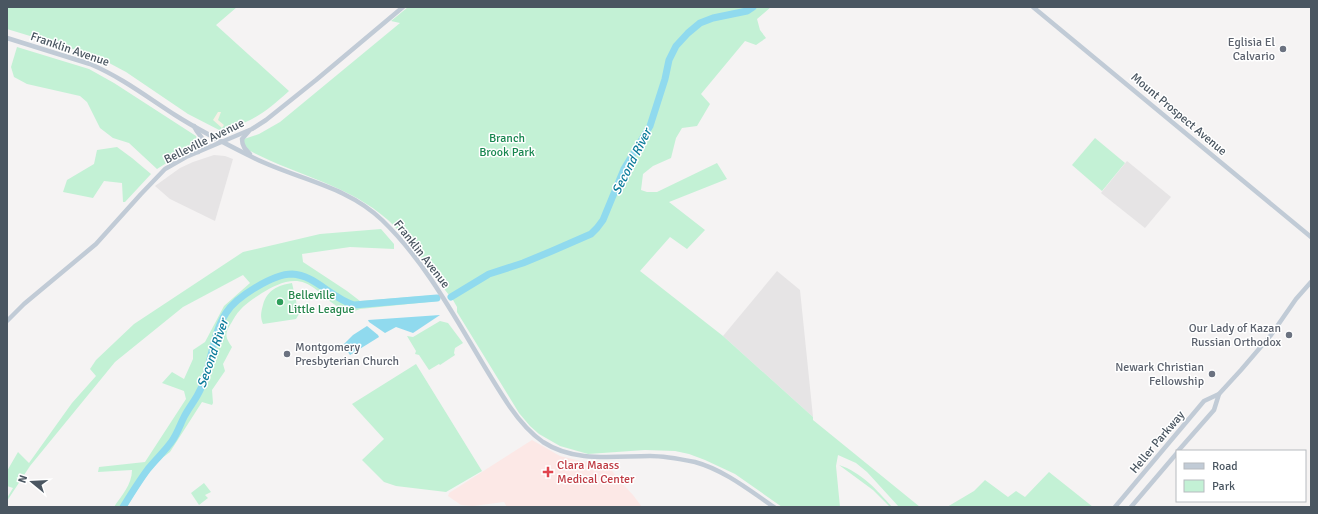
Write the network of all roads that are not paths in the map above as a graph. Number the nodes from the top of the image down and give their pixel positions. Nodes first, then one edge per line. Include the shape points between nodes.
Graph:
1 (403, 7) edge
2 (1033, 7) edge
3 (7, 38) edge
4 (194, 126) junction
5 (252, 129) junction
6 (223, 142) junction
7 (198, 152) junction
8 (253, 157) junction
9 (1311, 237) edge
10 (1311, 282) edge
11 (7, 321) edge
12 (1218, 394) junction
13 (1180, 450) edge
14 (1176, 454) edge
15 (774, 507) edge
16 (1115, 507) edge
17 (1130, 507) edge

1 - 5 main road, Belleville Avenue via 276,114
2 - 9 main road, Mount Prospect Avenue
3 - 4 main road, Franklin Avenue via 102,69
4 - 6 main road, Franklin Avenue
4 - 7 main road via 204,139
5 - 6 main road, Belleville Avenue
5 - 8 main road via 242,139 244,148
6 - 7 main road, Belleville Avenue
6 - 8 main road, Franklin Avenue
7 - 11 main road, Belleville Avenue via 175,163 158,176 96,244
8 - 15 main road, Franklin Avenue via 273,167 340,191 381,219 415,256 440,292 518,420 542,442 565,452 588,457 662,457 697,463 732,478
10 - 12 main road, Heller Parkway via 1258,350
12 - 13 main road, Heller Parkway via 1214,410
12 - 16 main road, Heller Parkway via 1204,402
14 - 17 main road, Heller Parkway

